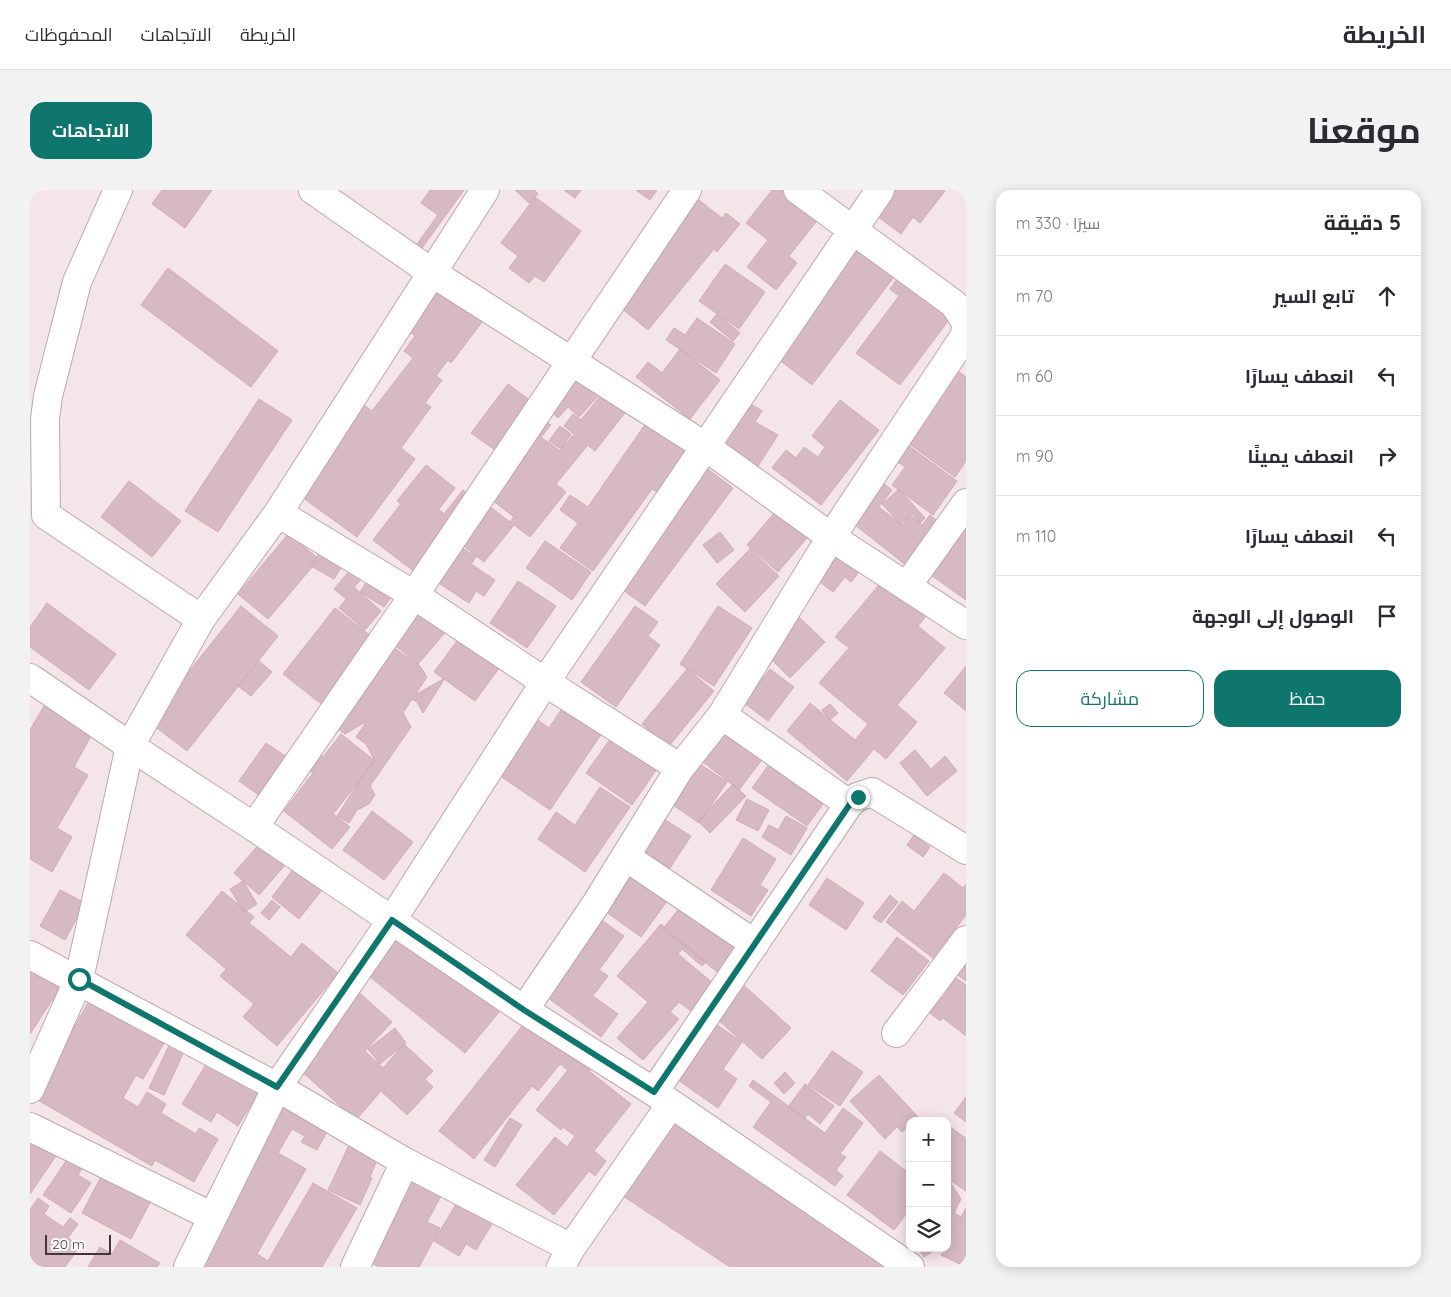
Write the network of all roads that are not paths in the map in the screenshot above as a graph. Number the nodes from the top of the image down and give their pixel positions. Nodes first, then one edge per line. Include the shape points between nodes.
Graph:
1 (118, 190) edge
2 (313, 190) edge
3 (485, 190) edge
4 (687, 190) edge
5 (798, 190) edge
6 (880, 190) edge
7 (853, 230) junction
8 (432, 272) junction
9 (966, 328) edge
10 (570, 361) junction
11 (706, 447) junction
12 (966, 503) edge
13 (278, 513) junction
14 (38, 519) edge
15 (832, 537) junction
16 (907, 586) junction
17 (414, 595) junction
18 (201, 619) junction
19 (966, 625) edge
20 (30, 678) edge
21 (545, 682) junction
22 (722, 715) junction
23 (130, 746) junction
24 (680, 768) junction
25 (850, 804) junction
26 (254, 826) junction
27 (966, 850) edge
28 (626, 857) junction
29 (392, 920) junction
30 (966, 940) edge
31 (755, 944) junction
32 (30, 955) edge
33 (79, 979) junction
34 (524, 1010) junction
35 (896, 1033) dead end
36 (277, 1087) junction
37 (30, 1089) edge
38 (663, 1098) junction
39 (30, 1127) edge
40 (405, 1162) junction
41 (211, 1216) junction
42 (566, 1258) edge
43 (188, 1267) edge
44 (355, 1267) edge
45 (910, 1267) edge

1 - 14 street via 77,282 48,396
2 - 8 street
3 - 8 street
4 - 10 street
5 - 7 street
6 - 7 street
7 - 9 street via 954,304
7 - 11 street
8 - 10 street
8 - 13 street
9 - 15 street via 964,337
10 - 11 street
10 - 17 street
11 - 15 street
11 - 21 street
12 - 16 street
13 - 17 street
13 - 18 street
14 - 18 street
15 - 16 street
15 - 22 street
16 - 19 street
17 - 21 street
17 - 26 street
18 - 23 street
20 - 23 street
21 - 24 street
21 - 29 street
22 - 24 street
22 - 25 street
23 - 26 street
23 - 33 street
24 - 28 street
25 - 27 street via 872,792
25 - 31 street
26 - 29 street
28 - 31 street
28 - 34 street
29 - 34 street
29 - 36 street
30 - 35 street
31 - 38 street
32 - 33 street
33 - 36 street
33 - 37 street
34 - 38 street
36 - 40 street
36 - 41 street
38 - 42 street
38 - 45 street
39 - 41 street
40 - 42 street
40 - 44 street
41 - 43 street

